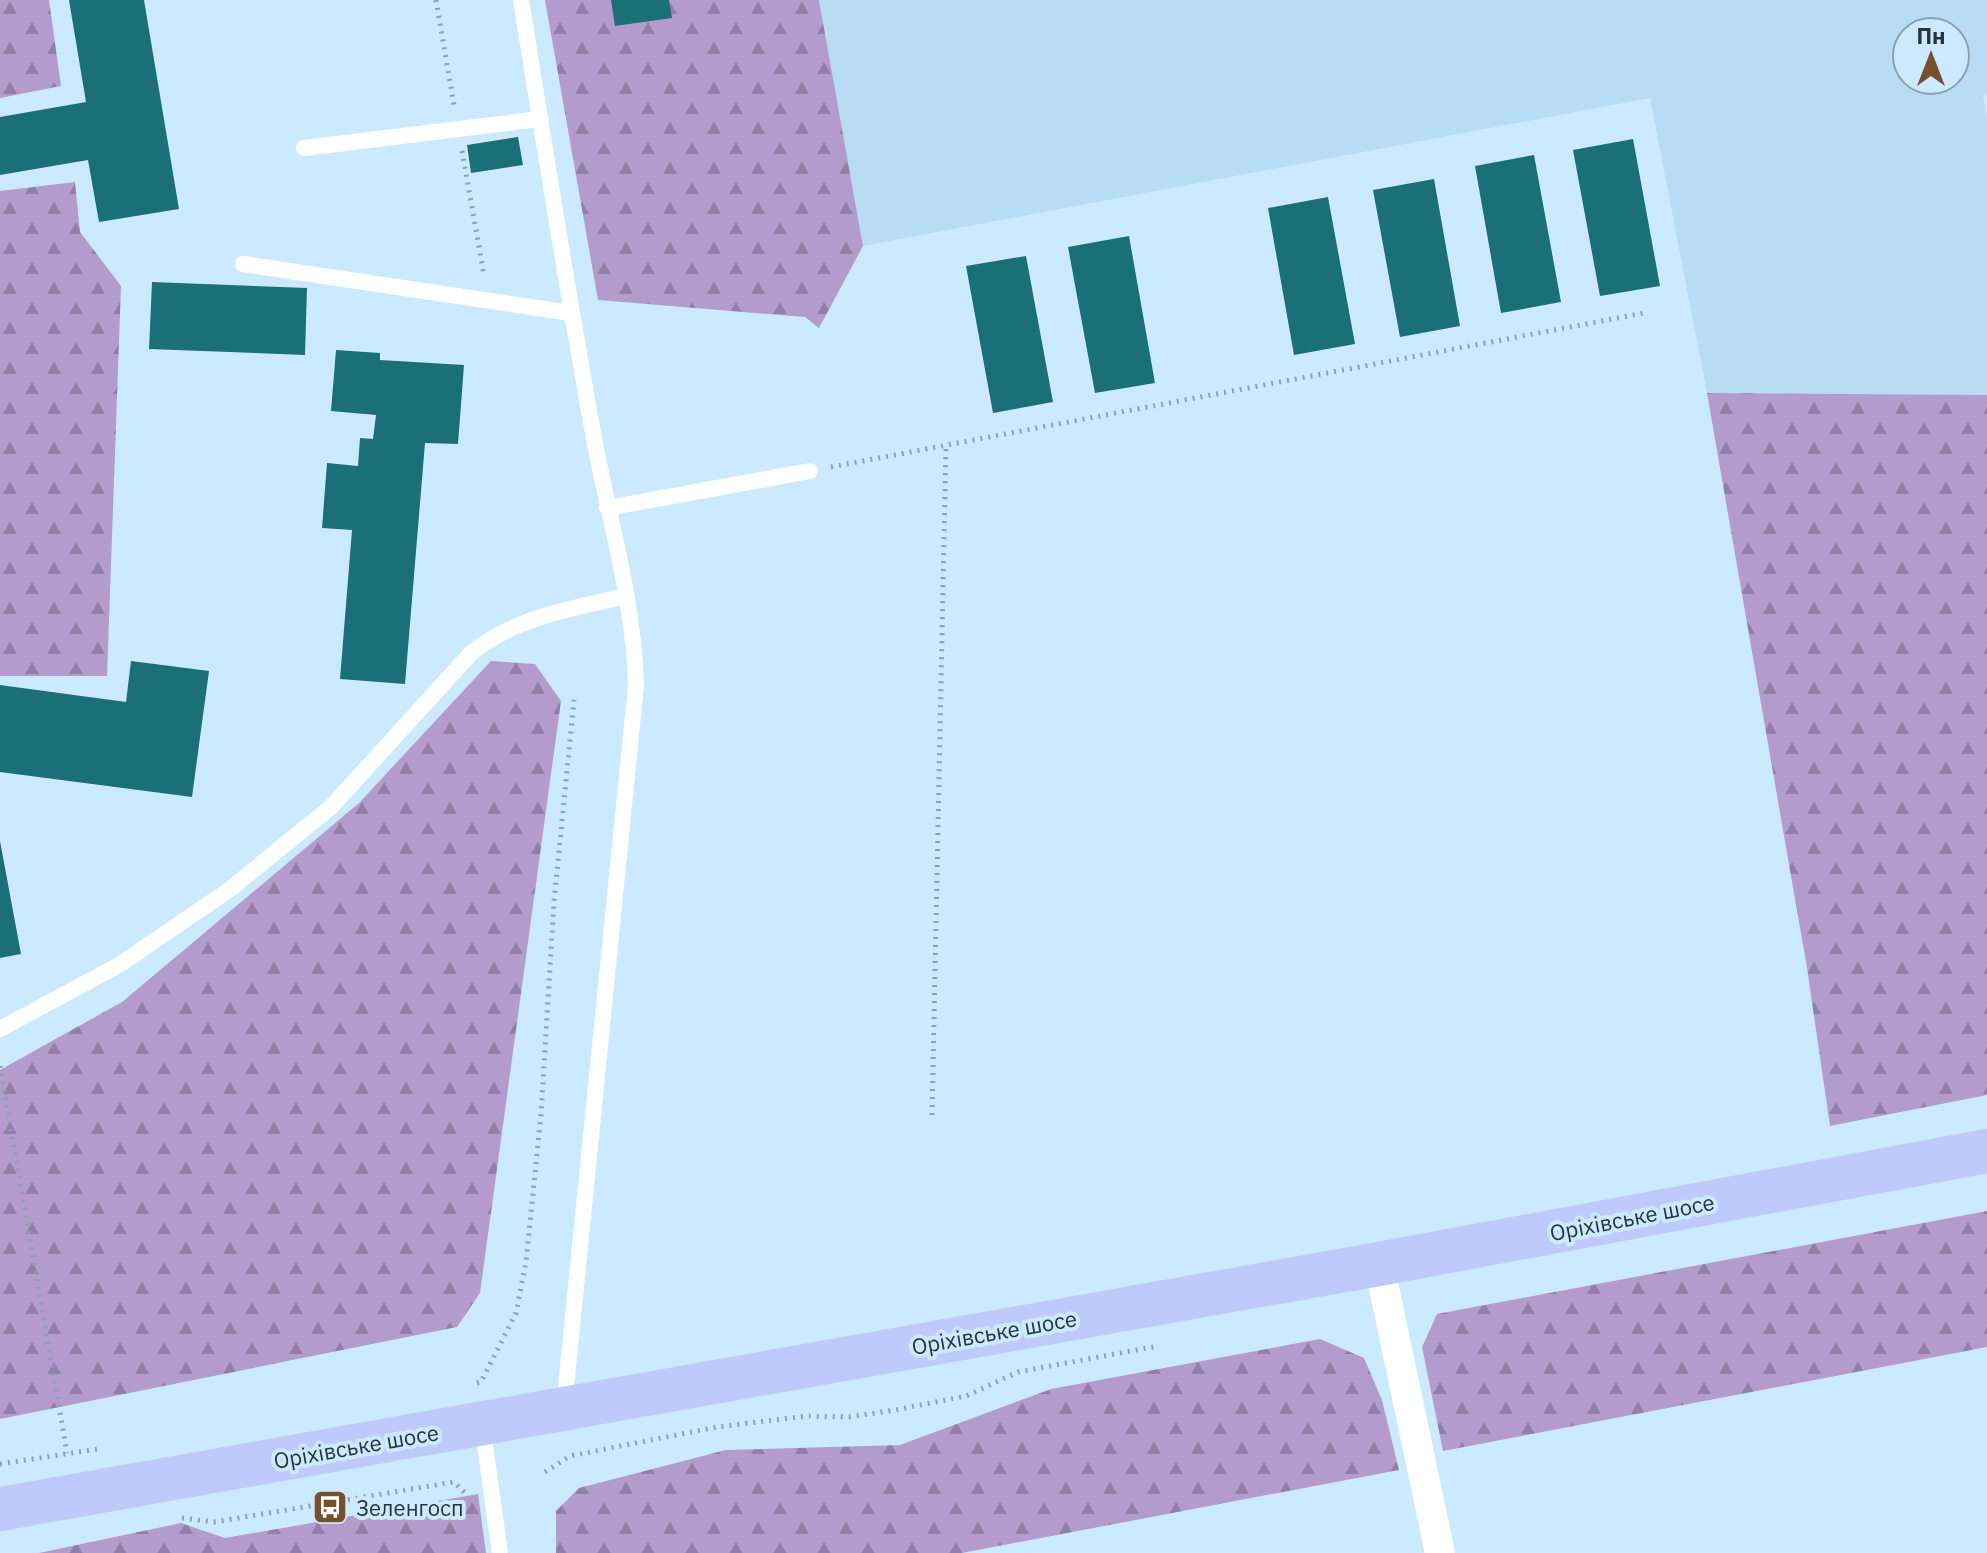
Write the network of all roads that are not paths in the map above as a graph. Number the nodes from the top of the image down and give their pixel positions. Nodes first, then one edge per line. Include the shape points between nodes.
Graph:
1 (521, 0) edge
2 (540, 119) junction
3 (304, 148) dead end
4 (243, 264) dead end
5 (571, 313) junction
6 (810, 471) road end
7 (607, 508) junction
8 (626, 596) junction
9 (0, 1029) edge
10 (1987, 1151) edge
11 (1379, 1264) junction
12 (481, 1402) junction
13 (564, 1408) junction
14 (0, 1509) edge
15 (500, 1553) edge
16 (1440, 1553) edge

1 - 2 lane
2 - 3 lane
2 - 5 lane
4 - 5 lane
5 - 7 lane
6 - 7 lane
7 - 8 lane
8 - 9 lane via 530,618 497,634 472,652 331,807 229,890 119,965
8 - 13 lane via 635,640 636,685
10 - 11 main road, Оріхівське шосе
11 - 13 main road, Оріхівське шосе
11 - 16 street
12 - 13 main road, Оріхівське шосе
12 - 14 main road, Оріхівське шосе
12 - 15 lane

